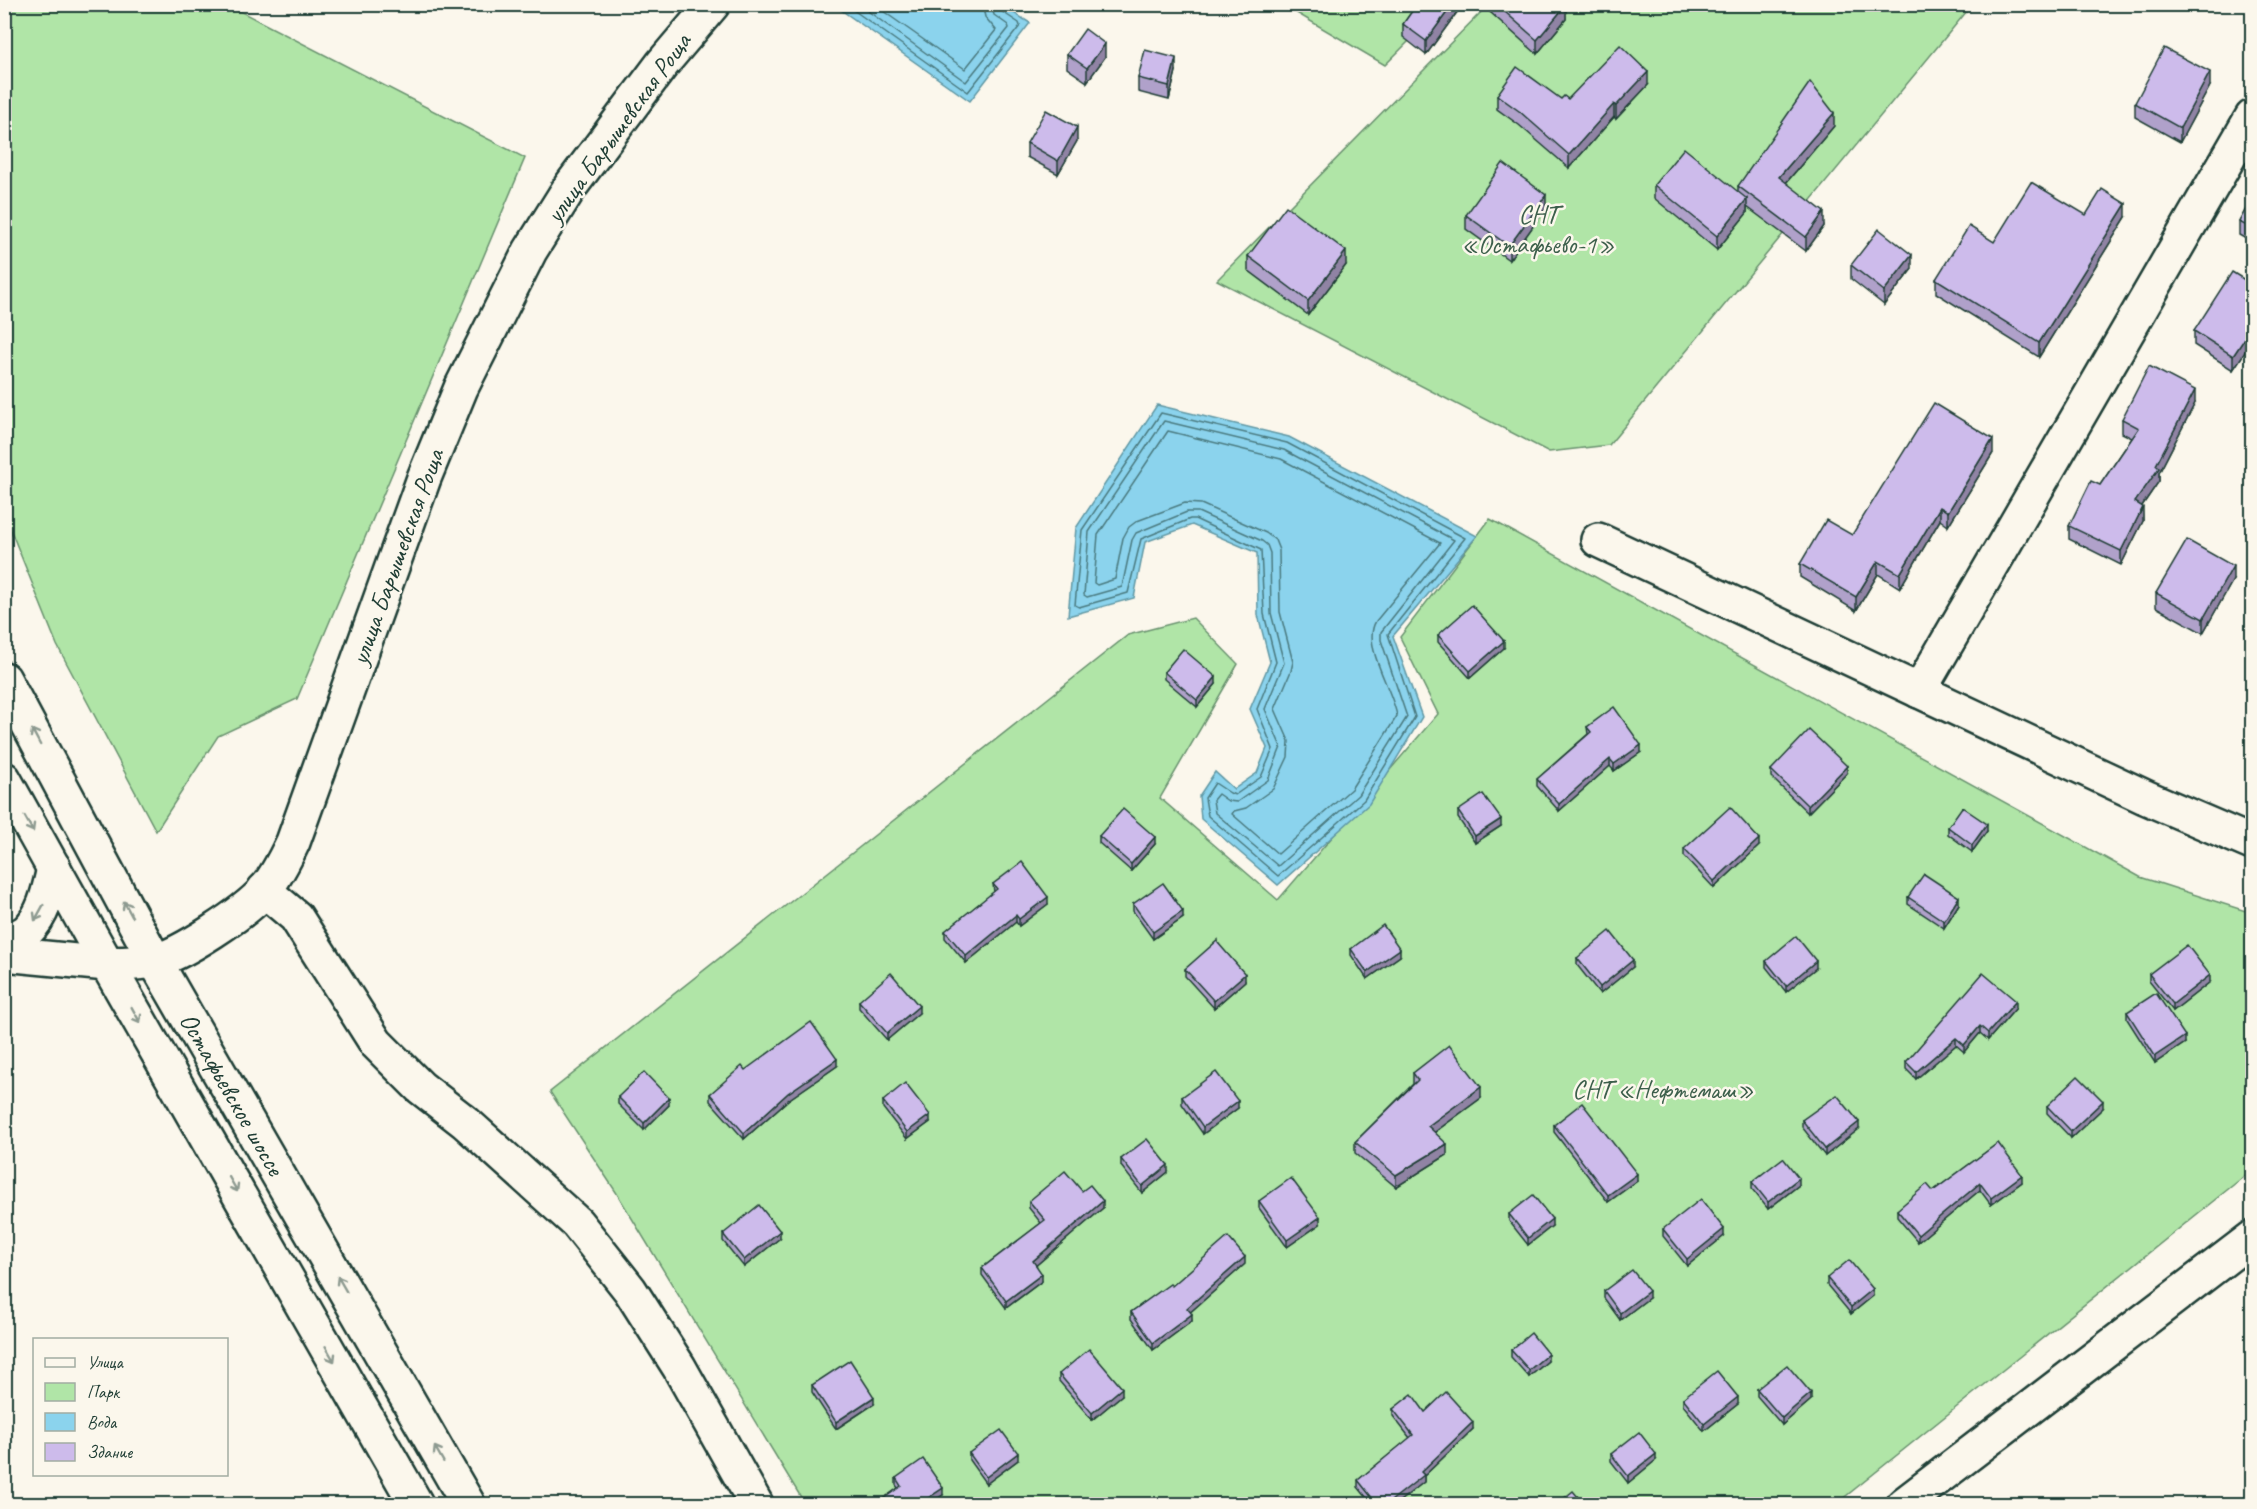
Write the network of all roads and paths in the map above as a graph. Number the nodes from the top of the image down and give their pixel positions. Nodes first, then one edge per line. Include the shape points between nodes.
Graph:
1 (713, 4) edge
2 (2253, 117) edge
3 (1598, 540) dead end
4 (4, 679) edge
5 (1919, 691) junction
6 (4, 779) edge
7 (2253, 843) edge
8 (54, 868) junction
9 (264, 890) junction
10 (4, 942) edge
11 (4, 954) edge
12 (155, 961) junction
13 (107, 964) junction
14 (2253, 1238) edge
15 (416, 1504) edge
16 (468, 1504) edge
17 (756, 1504) edge
18 (1904, 1504) edge

1 - 9 street, улица Барышевская Роща via 605,137 530,251 457,398 424,478 293,842
2 - 5 street
3 - 5 street
12 -> 4 street, Остафьевское шоссе
5 - 7 street
6 -> 8 street, Остафьевское шоссе
8 -> 10 street via 46,901 36,920 25,933
8 - 13 street, Остафьевское шоссе
9 - 12 street, улица Барышевская Роща via 247,909 192,944
9 - 17 street via 296,916 376,1043 420,1087 465,1122 577,1223 636,1300 679,1367
11 - 13 street, улица Барышевская Роща
12 - 13 street, улица Барышевская Роща
16 -> 12 street, Остафьевское шоссе
13 -> 15 street, Остафьевское шоссе
14 - 18 street

